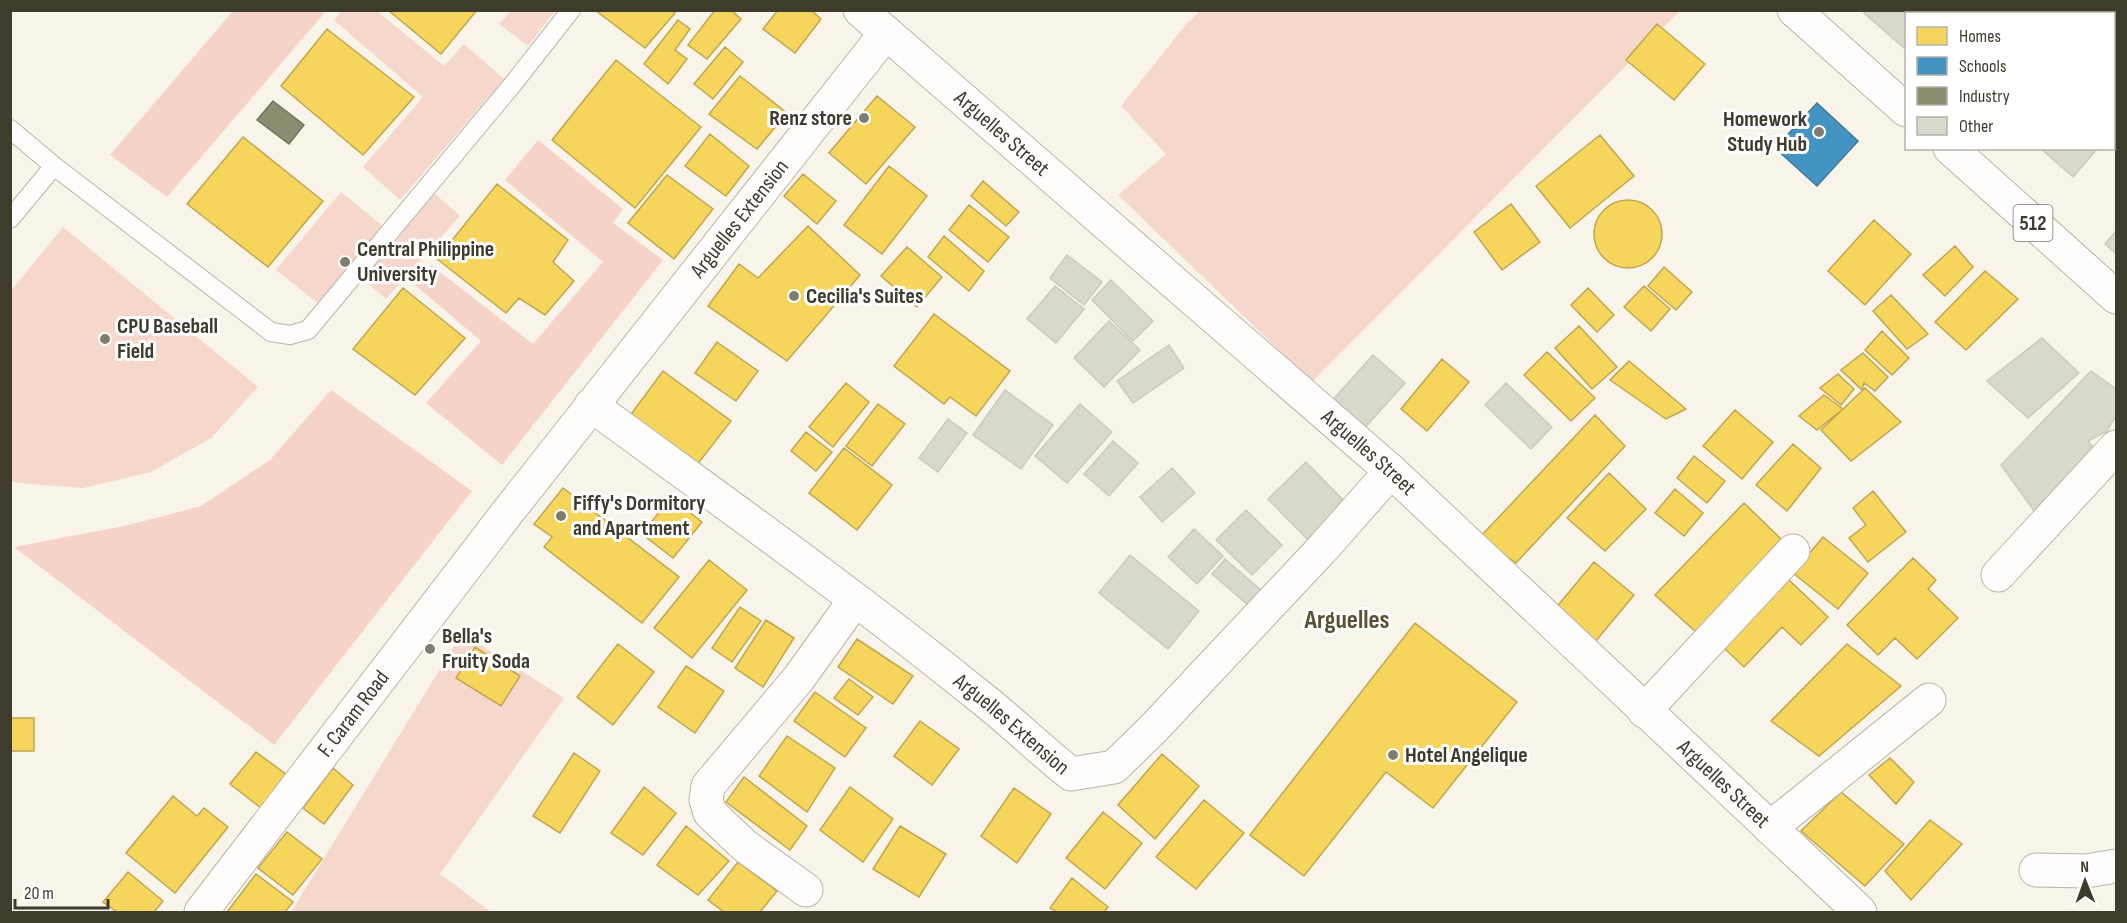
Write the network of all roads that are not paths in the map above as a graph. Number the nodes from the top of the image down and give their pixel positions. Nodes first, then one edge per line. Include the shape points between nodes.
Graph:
1 (571, 10) edge
2 (860, 10) edge
3 (1794, 10) edge
4 (886, 33) junction
5 (1904, 103) edge
6 (10, 129) edge
7 (1952, 150) edge
8 (54, 166) junction
9 (10, 219) edge
10 (2116, 297) edge
11 (591, 405) junction
12 (2116, 447) edge
13 (1391, 471) junction
14 (507, 513) joint
15 (1793, 551) dead end
16 (1998, 575) dead end
17 (855, 600) junction
18 (1929, 699) dead end
19 (1644, 711) junction
20 (1770, 828) junction
21 (2116, 866) edge
22 (2036, 870) dead end
23 (806, 890) dead end
24 (201, 912) edge
25 (1860, 912) edge

1 - 8 lane via 308,330 290,335 271,332
2 - 4 street, Arguelles Street
3 - 5 street
4 - 11 street, Arguelles Extension
4 - 13 street, Arguelles Street
6 - 8 lane
7 - 10 street, 512
8 - 9 lane
11 - 14 street, Arguelles Extension
11 - 17 street, Arguelles Extension
12 - 16 street
13 - 17 street, Arguelles Extension via 1316,556 1114,767 1071,774 976,693
13 - 19 street, Arguelles Street
14 - 24 street, F. Caram Road
15 - 19 street
17 - 23 street via 799,678 708,786 706,800 710,813 745,846
18 - 20 street
19 - 20 street, Arguelles Street
20 - 25 street, Arguelles Street
21 - 22 street via 2086,871

